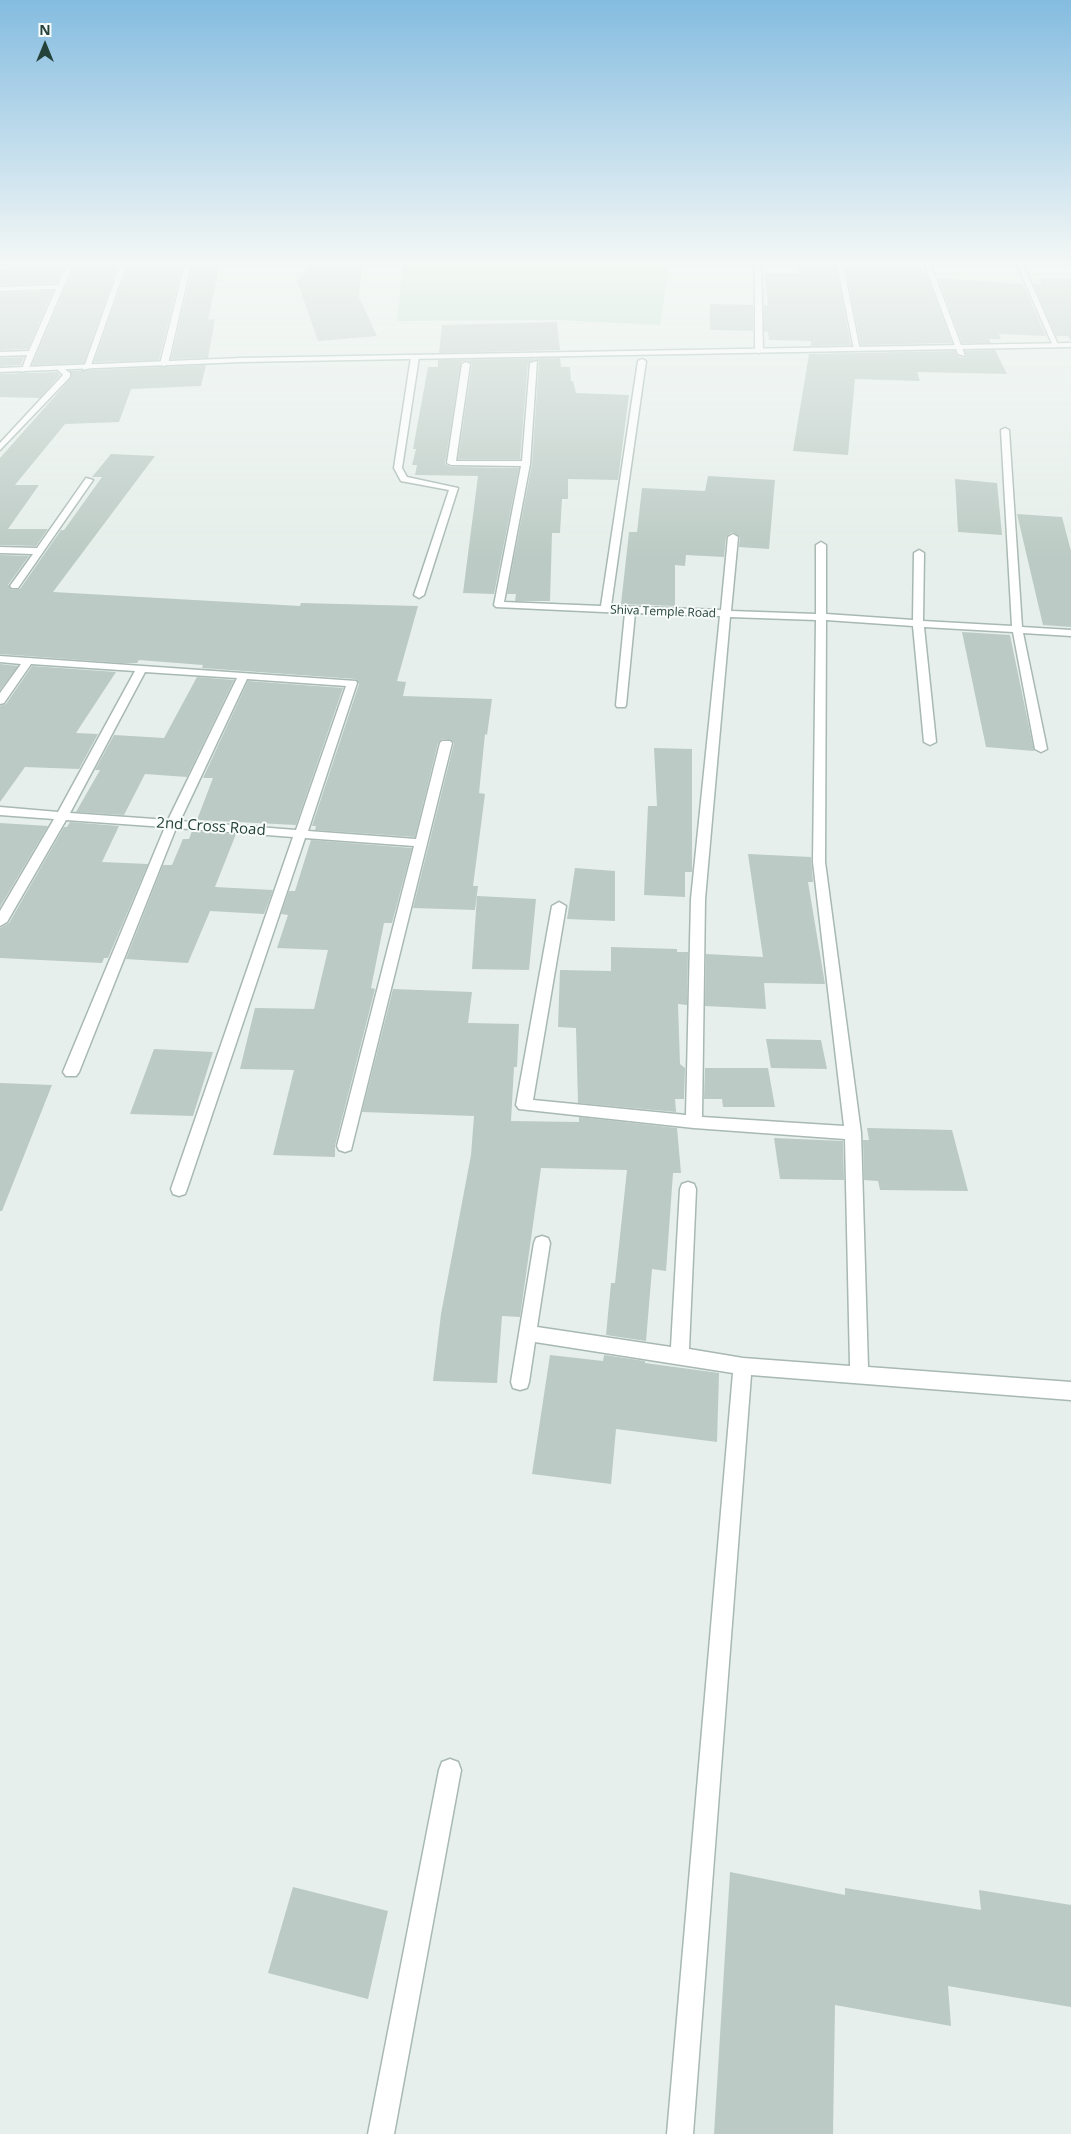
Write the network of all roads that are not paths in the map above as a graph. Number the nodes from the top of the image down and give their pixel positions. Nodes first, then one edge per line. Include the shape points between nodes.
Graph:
1 (27, 360) edge
2 (89, 360) edge
3 (165, 360) edge
4 (463, 360) edge
5 (687, 360) edge
6 (414, 361) junction
7 (642, 361) junction
8 (534, 363) junction
9 (164, 364) junction
10 (466, 364) junction
11 (60, 368) junction
12 (86, 368) junction
13 (0, 370) edge
14 (24, 370) junction
15 (67, 374) junction
16 (0, 376) edge
17 (1005, 430) dead end
18 (0, 448) edge
19 (526, 464) junction
20 (89, 480) dead end
21 (734, 537) dead end
22 (821, 545) dead end
23 (0, 550) edge
24 (40, 551) junction
25 (919, 553) dead end
26 (15, 586) dead end
27 (419, 594) dead end
28 (605, 610) junction
29 (630, 611) junction
30 (724, 614) junction
31 (820, 617) junction
32 (918, 622) junction
33 (1017, 629) junction
34 (1071, 633) edge
35 (0, 660) edge
36 (28, 662) junction
37 (141, 670) junction
38 (243, 676) junction
39 (0, 701) edge
40 (621, 705) dead end
41 (930, 742) dead end
42 (446, 743) dead end
43 (1041, 749) dead end
44 (0, 811) edge
45 (62, 816) junction
46 (172, 824) junction
47 (300, 834) junction
48 (421, 843) junction
49 (559, 906) dead end
50 (0, 922) edge
51 (71, 1072) dead end
52 (694, 1122) junction
53 (853, 1133) junction
54 (345, 1146) dead end
55 (179, 1189) dead end
56 (688, 1189) dead end
57 (542, 1244) dead end
58 (527, 1333) junction
59 (680, 1356) junction
60 (743, 1366) junction
61 (859, 1375) junction
62 (520, 1382) dead end
63 (1071, 1391) edge
64 (450, 1770) dead end
65 (381, 2134) edge
66 (680, 2134) edge

1 - 14 street
2 - 12 street
3 - 9 street
4 - 6 street
5 - 7 street
6 - 9 street
6 - 10 street
6 - 15 street
6 - 27 street via 398,468 404,479 454,488
7 - 8 street
7 - 28 street
8 - 10 street
8 - 19 street, Shiva Temple Road
9 - 12 street
10 - 19 street via 451,464
11 - 12 street
11 - 14 street
11 - 15 street
13 - 14 street
15 - 16 street
15 - 18 street
17 - 33 street
19 - 28 street, Shiva Temple Road via 499,605
20 - 24 street
21 - 30 street
22 - 31 street
23 - 24 street
24 - 26 street
25 - 32 street
28 - 29 street, Shiva Temple Road
29 - 30 street, Shiva Temple Road
29 - 40 street
30 - 31 street, Shiva Temple Road
30 - 52 street via 698,899
31 - 32 street, Shiva Temple Road
31 - 53 street via 819,862
32 - 33 street, Shiva Temple Road
32 - 41 street
33 - 34 street, Shiva Temple Road
33 - 43 street
35 - 36 street
36 - 37 street
36 - 39 street
37 - 38 street
37 - 45 street
38 - 46 street
38 - 47 street via 352,683
42 - 48 street
44 - 45 street, 2nd Cross Road
45 - 46 street, 2nd Cross Road
45 - 50 street
46 - 47 street, 2nd Cross Road
46 - 51 street
47 - 48 street, 2nd Cross Road
47 - 55 street
48 - 54 street
49 - 52 street via 524,1105
52 - 53 street
53 - 61 street
56 - 59 street
57 - 58 street
58 - 59 street
58 - 62 street
59 - 60 street
60 - 61 street
60 - 66 street
61 - 63 street
64 - 65 street

